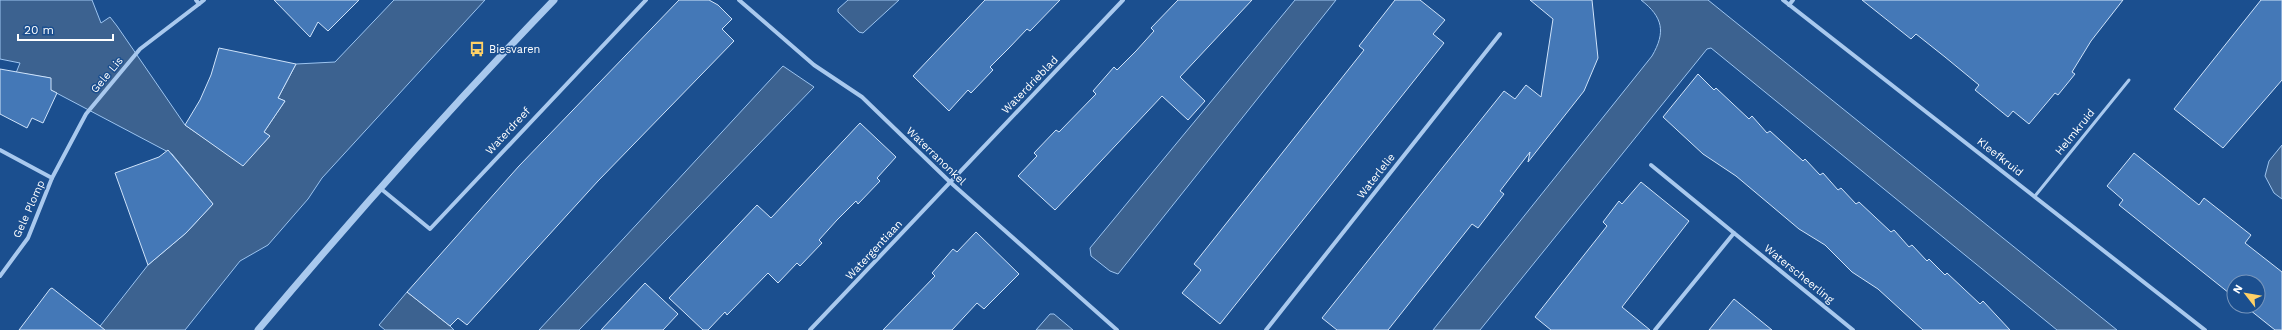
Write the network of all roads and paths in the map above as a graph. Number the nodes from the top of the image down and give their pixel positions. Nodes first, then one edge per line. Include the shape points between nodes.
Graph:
1 (196, 0) edge
2 (204, 0) edge
3 (554, 0) edge
4 (646, 0) edge
5 (739, 0) edge
6 (1122, 0) edge
7 (1783, 0) edge
8 (1793, 0) edge
9 (199, 4) junction
10 (1789, 5) junction
11 (1500, 34) dead end
12 (2129, 80) dead end
13 (0, 150) edge
14 (1651, 166) dead end
15 (52, 178) junction
16 (950, 182) junction
17 (380, 188) junction
18 (2035, 196) junction
19 (1734, 233) junction
20 (0, 276) edge
21 (258, 330) edge
22 (810, 330) edge
23 (1117, 330) edge
24 (1266, 330) edge
25 (1655, 330) edge
26 (1853, 330) edge
27 (2205, 330) edge

1 - 9 street
2 - 9 street, Gele Lis
3 - 17 street via 492,64
4 - 17 street, Waterdreef via 430,230
5 - 16 street, Waterranonkel via 814,65 862,97
6 - 16 street, Waterdrieblad
7 - 10 street, Kleefkruid
8 - 10 street
9 - 15 street, Gele Lis via 140,49 86,114
10 - 18 street, Kleefkruid
11 - 24 street, Waterlelie
12 - 18 lane, Helmkruid
13 - 15 street, Gele Plomp
14 - 19 street, Waterscheerling
15 - 20 street, Gele Plomp via 28,238
16 - 22 street, Watergentiaan
16 - 23 street, Waterranonkel
17 - 21 street
18 - 27 street, Kleefkruid
19 - 25 street
19 - 26 street, Waterscheerling

